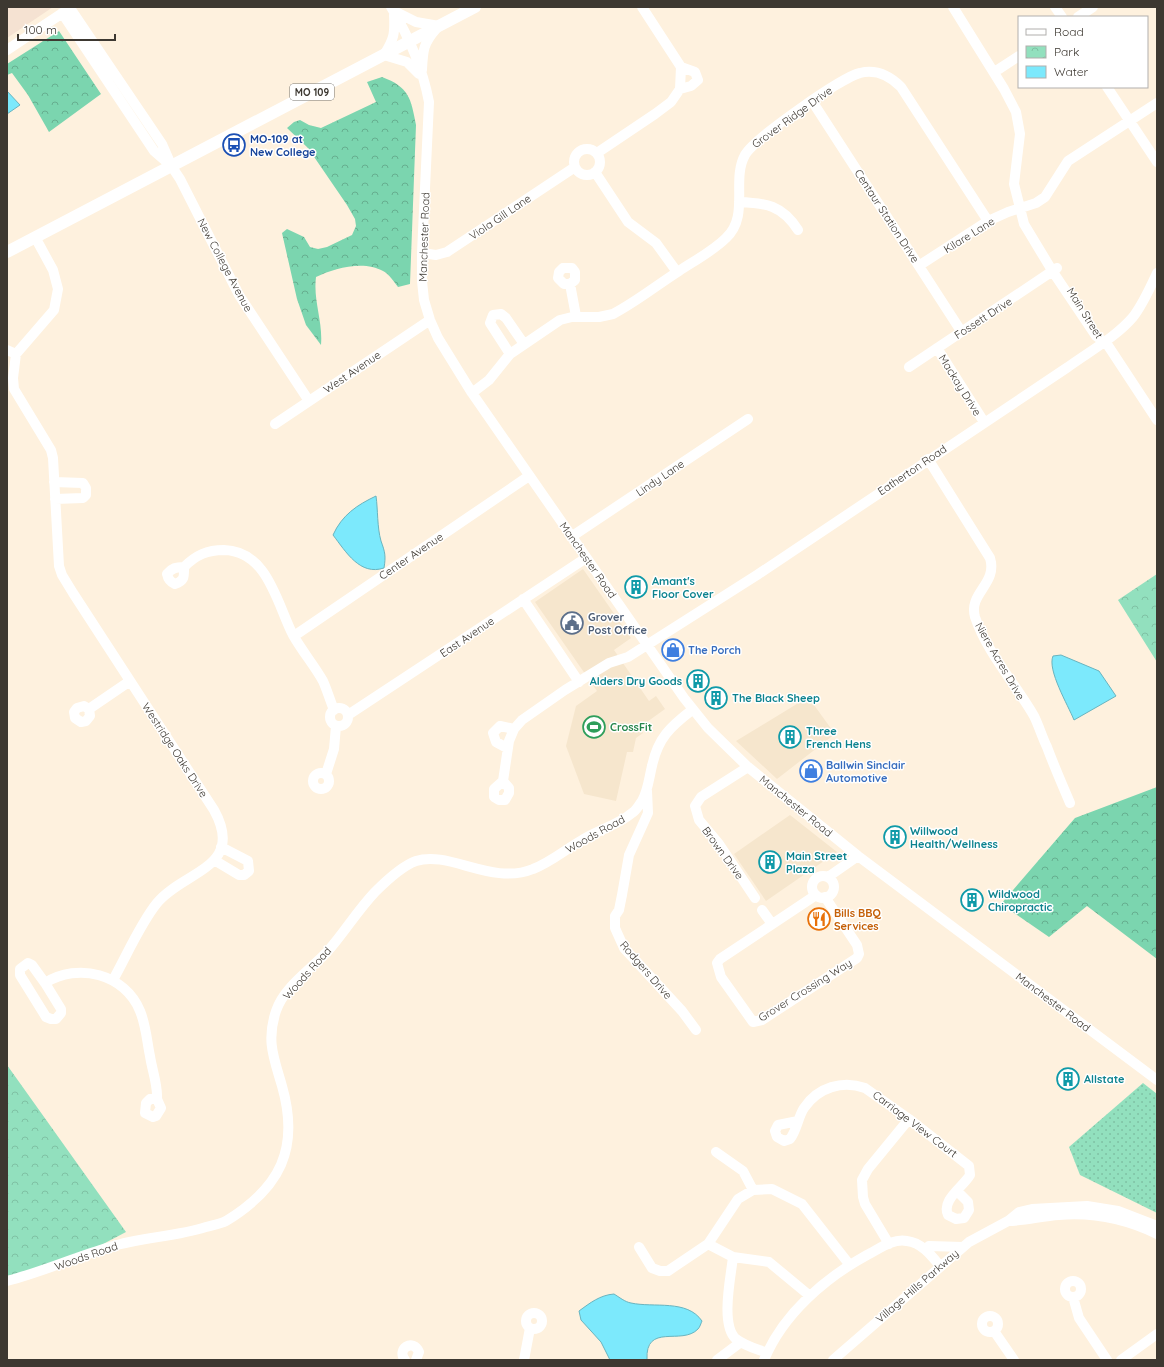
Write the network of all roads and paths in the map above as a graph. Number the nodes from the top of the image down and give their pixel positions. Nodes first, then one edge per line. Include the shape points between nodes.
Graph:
1 (475, 7) edge
2 (642, 7) edge
3 (953, 7) edge
4 (960, 7) edge
5 (1055, 7) edge
6 (1093, 7) edge
7 (392, 9) edge
8 (1061, 16) edge
9 (1080, 16) edge
10 (439, 26) junction
11 (408, 41) junction
12 (7, 50) edge
13 (384, 55) junction
14 (1018, 57) edge
15 (681, 67) junction
16 (999, 69) junction
17 (422, 76) junction
18 (1109, 88) edge
19 (680, 89) junction
20 (812, 101) junction
21 (1157, 103) edge
22 (1129, 120) junction
23 (597, 153) junction
24 (1157, 162) edge
25 (172, 167) junction
26 (575, 167) junction
27 (595, 172) junction
28 (739, 202) junction
29 (1022, 207) junction
30 (988, 221) junction
31 (798, 230) dead end
32 (35, 237) junction
33 (7, 252) edge
34 (422, 252) junction
35 (920, 265) junction
36 (1055, 270) junction
37 (677, 272) junction
38 (1157, 273) edge
39 (570, 284) dead end
40 (576, 316) junction
41 (430, 320) junction
42 (961, 331) junction
43 (1104, 341) junction
44 (524, 344) junction
45 (937, 348) junction
46 (12, 352) edge
47 (510, 354) junction
48 (909, 367) dead end
49 (472, 393) junction
50 (309, 401) junction
51 (748, 419) dead end
52 (1157, 420) edge
53 (984, 422) junction
54 (275, 424) dead end
55 (928, 459) junction
56 (529, 476) junction
57 (54, 482) junction
58 (55, 499) junction
59 (571, 537) junction
60 (586, 558) junction
61 (184, 567) dead end
62 (523, 599) junction
63 (294, 636) junction
64 (646, 646) junction
65 (130, 681) junction
66 (579, 682) junction
67 (89, 709) dead end
68 (334, 710) junction
69 (692, 710) junction
70 (348, 715) junction
71 (336, 726) junction
72 (514, 729) junction
73 (507, 748) junction
74 (748, 767) junction
75 (326, 774) dead end
76 (504, 781) dead end
77 (647, 789) junction
78 (1070, 803) dead end
79 (221, 847) junction
80 (858, 856) junction
81 (214, 860) junction
82 (828, 877) junction
83 (821, 896) junction
84 (755, 898) dead end
85 (762, 910) dead end
86 (772, 924) junction
87 (113, 980) junction
88 (45, 983) junction
89 (696, 1030) dead end
90 (1157, 1080) edge
91 (157, 1099) dead end
92 (909, 1119) junction
93 (798, 1121) dead end
94 (716, 1152) dead end
95 (753, 1190) junction
96 (957, 1191) dead end
97 (1008, 1221) junction
98 (1157, 1226) edge
99 (1157, 1234) edge
100 (886, 1242) junction
101 (708, 1244) junction
102 (929, 1246) junction
103 (639, 1247) dead end
104 (963, 1247) junction
105 (733, 1257) junction
106 (849, 1264) junction
107 (942, 1264) junction
108 (7, 1282) edge
109 (810, 1296) junction
110 (1073, 1297) dead end
111 (530, 1328) dead end
112 (994, 1331) dead end
113 (1157, 1334) edge
114 (741, 1342) junction
115 (766, 1357) edge
116 (406, 1360) edge
117 (416, 1360) edge
118 (524, 1360) edge
119 (717, 1360) edge
120 (833, 1360) edge
121 (1014, 1360) edge
122 (1107, 1360) edge
123 (1121, 1360) edge

1 - 10 main road, MO 109
2 - 15 street
3 - 29 street, Main Street via 1016,112 1020,134 1014,184
4 - 16 street, Main Street
5 - 8 street
6 - 9 street
7 - 10 street via 416,22
7 - 11 street, Manchester Road
7 - 13 street via 395,34
10 - 11 main road, MO 109
10 - 17 street via 423,48
11 - 13 main road, MO 109
11 - 17 street, Manchester Road
12 - 25 street, New College Avenue via 66,11 162,144
13 - 17 street via 407,62
13 - 25 main road, MO 109
14 - 16 street
15 - 19 street
15 - 19 street via 695,72 698,80 691,86
16 - 29 street, Main Street via 1018,100 1025,123
17 - 34 street, Manchester Road via 427,89 429,108
18 - 22 street
19 - 23 street via 671,102
20 - 28 street, Grover Ridge Drive via 749,148 740,171
20 - 30 street, Grover Ridge Drive via 855,74 869,72 888,76 905,92
20 - 35 street, Centaur Station Drive
21 - 22 street, Kilare Lane
22 - 24 street
22 - 29 street, Kilare Lane via 1068,161 1045,197
23 - 26 street via 585,149 578,152 574,159
23 - 27 street via 599,165
25 - 32 main road, MO 109
25 - 50 street, New College Avenue via 239,295
26 - 27 street via 584,174
26 - 34 street, Viola Gill Lane via 447,252 436,255
27 - 37 street via 628,222 656,243
28 - 31 street via 774,207 788,216
28 - 37 street, Grover Ridge Drive via 738,217 727,238
29 - 30 street, Kilare Lane
29 - 36 street, Main Street
30 - 35 street, Kilare Lane
32 - 33 main road, MO 109
32 - 46 street, Westridge Oaks Drive via 57,280 57,298 54,310 48,318
34 - 41 street, Manchester Road via 422,282
35 - 42 street, Centaur Station Drive
36 - 42 street, Fossett Drive
36 - 43 street, Main Street
37 - 40 street, Grover Ridge Drive via 613,314 599,317
38 - 43 street, Eatherton Road via 1132,318
39 - 40 street
40 - 44 street, Grover Ridge Drive via 560,320
41 - 49 street, Manchester Road via 442,345
41 - 50 street, West Avenue
42 - 45 street, Fossett Drive
43 - 52 street, Main Street
43 - 53 street, Eatherton Road
44 - 47 street, Grover Ridge Drive
44 - 47 street via 504,316 498,313 493,315 490,323
45 - 48 street, Fossett Drive
45 - 53 street, Mackay Drive
46 - 57 street, Westridge Oaks Drive via 14,389 51,450
47 - 49 street, Grover Ridge Drive via 489,380
49 - 56 street, Manchester Road
50 - 54 street, West Avenue
51 - 59 street, Lindy Lane
53 - 55 street, Eatherton Road
55 - 64 street, Eatherton Road via 757,575
55 - 78 street, Niere Acres Drive via 990,558 992,567 989,578 975,601 974,615 979,628 1034,717
56 - 59 street, Manchester Road
56 - 63 street, Center Avenue
57 - 58 street, Westridge Oaks Drive
57 - 58 street via 83,483 87,490 83,498
58 - 65 street, Westridge Oaks Drive via 57,556 62,575
59 - 60 street, Manchester Road
60 - 62 street, East Avenue
60 - 64 street, Manchester Road
61 - 63 street via 200,554 212,550 231,550 246,556 265,574
62 - 66 street
62 - 70 street, East Avenue
63 - 68 street via 322,681
64 - 66 street, Eatherton Road via 628,657 609,662
64 - 69 street, Manchester Road
65 - 67 street
65 - 79 street, Westridge Oaks Drive via 214,810 222,828
66 - 72 street, Eatherton Road via 522,720
68 - 70 street via 343,708
68 - 71 street via 330,717
69 - 74 street, Manchester Road
69 - 77 street, Woods Road via 667,730 658,743
70 - 71 street, East Avenue via 346,723
71 - 75 street via 334,749
72 - 73 street
72 - 73 street via 500,726 493,733 496,742
73 - 76 street
74 - 80 street, Manchester Road
74 - 84 street, Brown Drive via 701,797 695,806 699,820 719,844
77 - 89 street, Rodgers Drive via 648,813 629,855 619,910 615,916 615,928 624,948 682,1011
77 - 108 street, Woods Road via 634,813 584,838 532,869 512,874 491,873 433,859 416,861 374,894 328,951 290,989 277,1008 271,1052 286,1106 287,1150 276,1175 244,1208 223,1222 190,1233 111,1246
79 - 81 street, Westridge Oaks Drive
79 - 81 street via 248,861 249,871 239,875
80 - 82 street
80 - 90 street, Manchester Road
81 - 87 street, Westridge Oaks Drive via 157,903
82 - 83 street via 834,888 831,894
82 - 83 street via 816,879 813,885
83 - 86 street, Grover Crossing Way
83 - 86 street, Grover Crossing Way via 858,945 857,958 762,1020 753,1022 721,976 717,964 720,959
85 - 86 street
87 - 88 street via 86,972 63,975
87 - 91 street via 132,997 141,1012
88 - 88 street via 32,965 20,968 20,975 46,1017 52,1020 61,1013 61,1009
92 - 93 street, Carriage View Court via 865,1088 843,1084 826,1089 815,1097 804,1108
92 - 96 street, Carriage View Court via 969,1166 970,1175
92 - 100 street via 862,1180 863,1197 877,1229
94 - 95 street via 743,1171
95 - 101 street via 738,1199
95 - 106 street via 777,1190 802,1204
97 - 98 street, Village Hills Parkway via 1019,1212 1032,1209 1087,1206 1118,1211
97 - 99 street, Village Hills Parkway via 1074,1214 1102,1216 1130,1222
97 - 104 street, Village Hills Parkway
100 - 102 street via 901,1235 916,1238
100 - 106 street
100 - 107 street via 908,1241 920,1246
101 - 103 street via 664,1272 652,1268
101 - 105 street
102 - 104 street
102 - 107 street
104 - 107 street, Village Hills Parkway
105 - 109 street via 776,1265
105 - 114 street via 728,1319 735,1338
106 - 109 street
107 - 120 street, Village Hills Parkway
109 - 115 street via 779,1330
110 - 122 street via 1079,1318
111 - 118 street
112 - 121 street
113 - 123 street
114 - 115 street
114 - 119 street
116 - 117 street via 402,1356 402,1351 411,1345 419,1352

